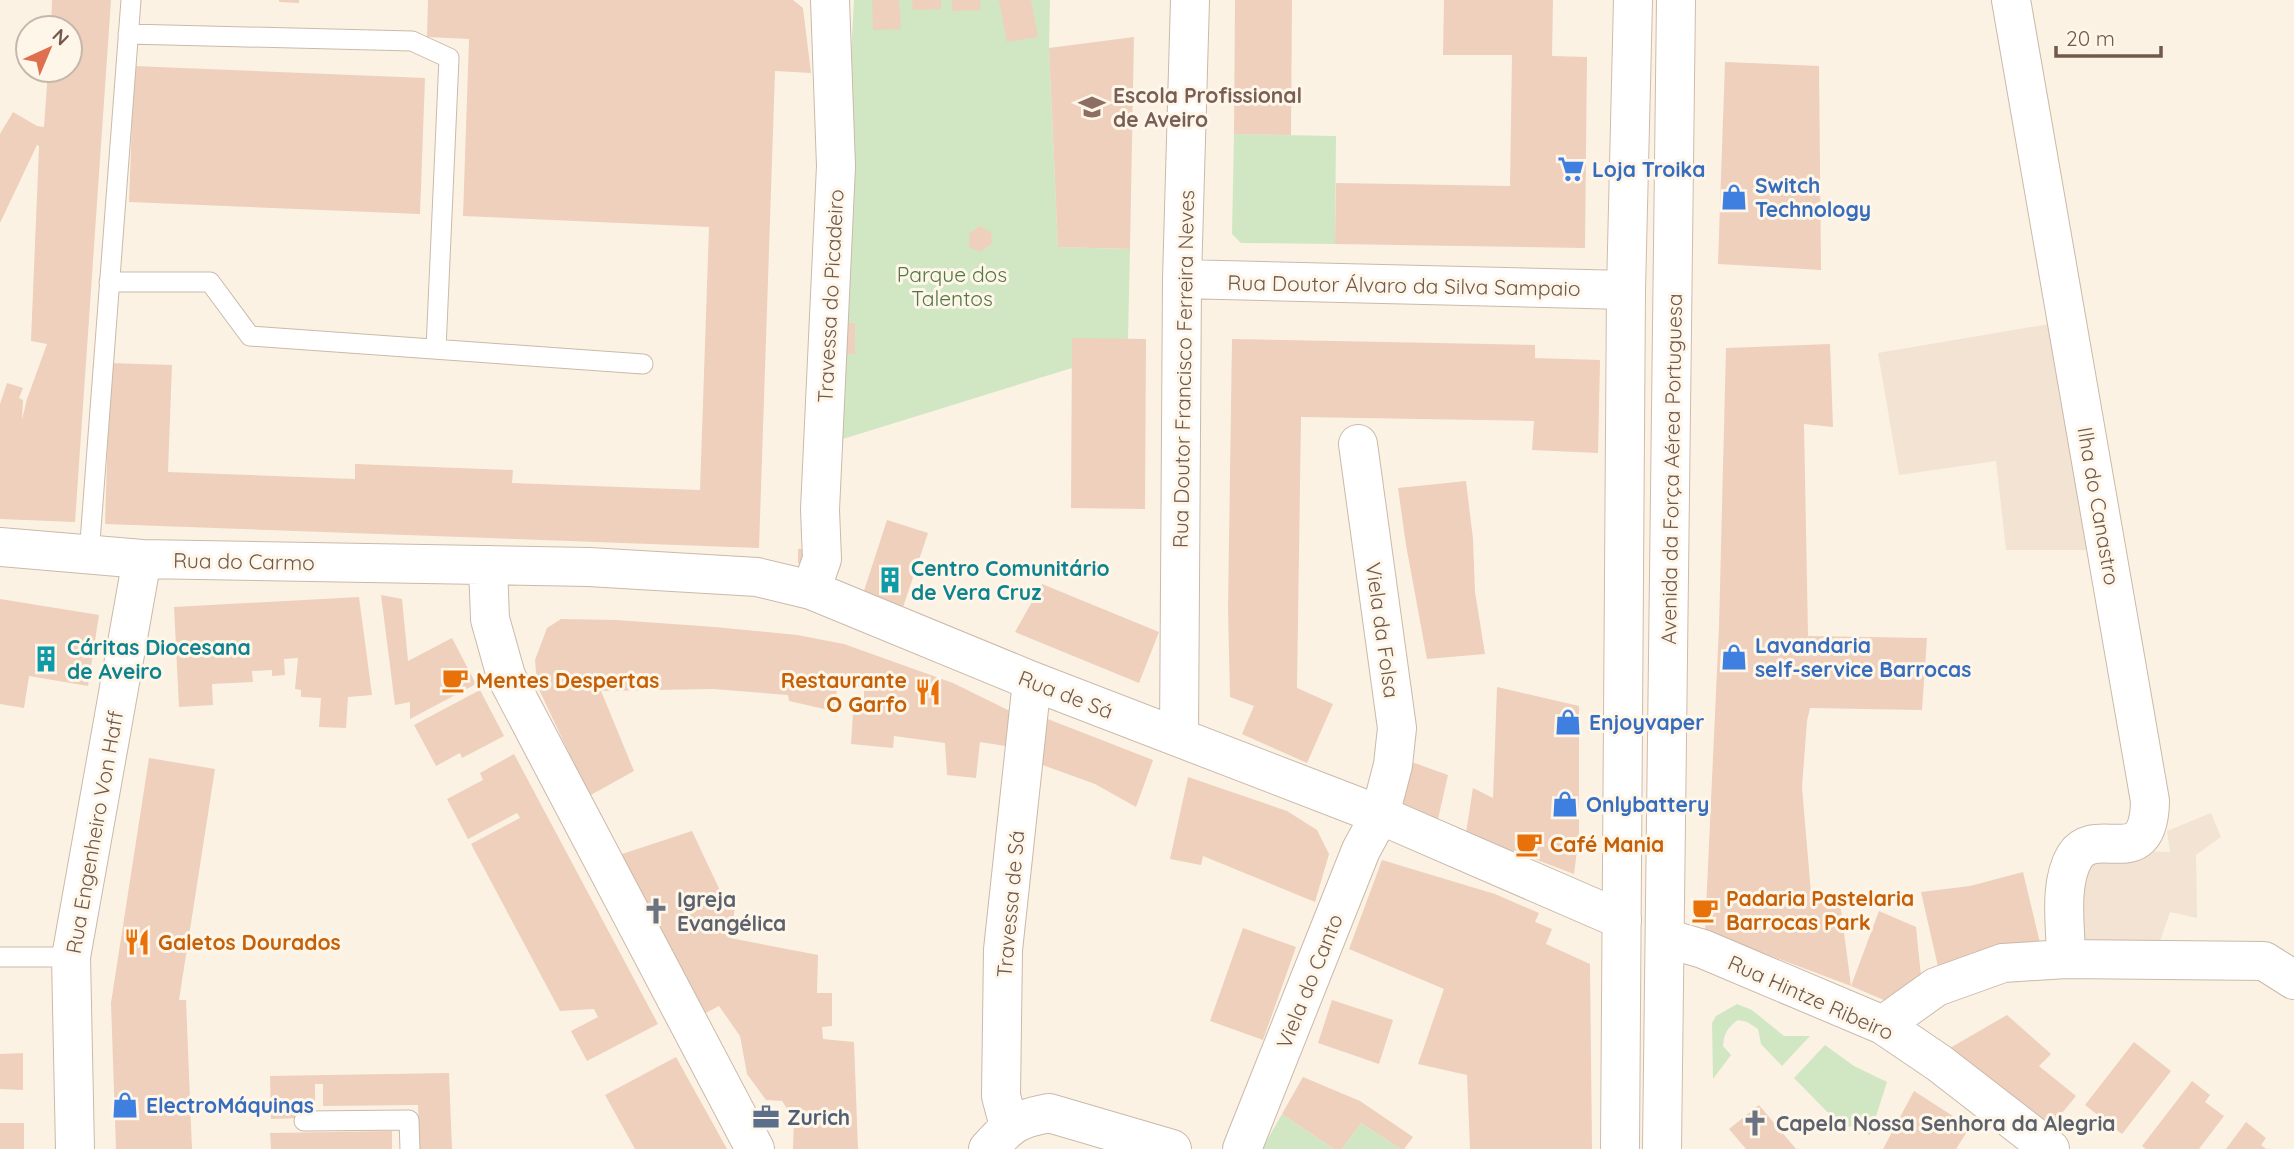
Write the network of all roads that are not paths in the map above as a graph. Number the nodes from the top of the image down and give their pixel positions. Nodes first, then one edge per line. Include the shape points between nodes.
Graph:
1 (131, 0) edge
2 (830, 0) edge
3 (1190, 0) edge
4 (1633, 0) edge
5 (1676, 0) edge
6 (2011, 0) edge
7 (128, 34) junction
8 (1182, 279) junction
9 (109, 282) junction
10 (1626, 290) junction
11 (436, 349) junction
12 (643, 364) dead end
13 (1625, 403) junction
14 (1671, 407) junction
15 (1358, 444) dead end
16 (1624, 489) junction
17 (1671, 496) junction
18 (0, 547) edge
19 (89, 555) junction
20 (142, 559) junction
21 (488, 565) junction
22 (811, 590) junction
23 (1032, 681) junction
24 (1179, 737) junction
25 (1380, 815) junction
26 (1622, 920) junction
27 (1665, 938) junction
28 (0, 957) edge
29 (71, 957) junction
30 (2066, 959) junction
31 (2294, 980) edge
32 (1883, 1025) junction
33 (304, 1121) dead end
34 (999, 1137) edge
35 (75, 1149) edge
36 (411, 1149) edge
37 (755, 1149) edge
38 (1172, 1149) edge
39 (1242, 1149) edge
40 (1620, 1149) edge
41 (1661, 1149) edge
42 (2050, 1149) edge

1 - 7 lane
2 - 22 street, Travessa do Picadeiro via 836,166 820,510 822,559
3 - 8 street, Rua Doutor Francisco Ferreira Neves
4 - 10 street
5 - 14 street, Avenida da Força Aérea Portuguesa
6 - 30 street, Ilha do Canastro via 2150,801 2146,831 2133,842 2086,845 2076,855 2066,888
7 - 9 lane
7 - 11 lane via 412,41 449,58
8 - 10 street, Rua Doutor Álvaro da Silva Sampaio
8 - 24 street, Rua Doutor Francisco Ferreira Neves
9 - 11 lane via 210,282 250,336
9 - 19 lane
10 - 13 street
11 - 12 lane
13 - 14 street via 1637,418 1657,418
13 - 16 street
14 - 17 street, Avenida da Força Aérea Portuguesa
15 - 25 street, Viela da Folsa via 1396,729 1393,765
16 - 17 street via 1642,477 1656,478
16 - 26 street
17 - 27 street, Avenida da Força Aérea Portuguesa
18 - 19 street, Rua do Carmo
19 - 20 street, Rua do Carmo
20 - 21 street, Rua do Carmo
20 - 29 street, Rua Engenheiro Von Haff
21 - 22 street, Rua de Sá via 757,577
21 - 37 street via 490,620 506,674
22 - 23 street, Rua de Sá
23 - 24 street, Rua de Sá
23 - 34 street, Travessa de Sá via 1003,950
24 - 25 street, Rua de Sá
25 - 26 street, Rua de Sá
25 - 39 street, Viela do Canto via 1361,850
26 - 27 street, Rua Hintze Ribeiro
26 - 40 street
27 - 32 street, Rua Hintze Ribeiro via 1703,949
27 - 41 street, Avenida da Força Aérea Portuguesa
28 - 29 lane
29 - 35 street, Rua Engenheiro Von Haff
30 - 31 street via 2264,961
30 - 32 street via 2003,962 1936,987
32 - 42 street, Rua Hintze Ribeiro
33 - 36 lane via 409,1119
34 - 38 street via 1031,1116 1049,1113

